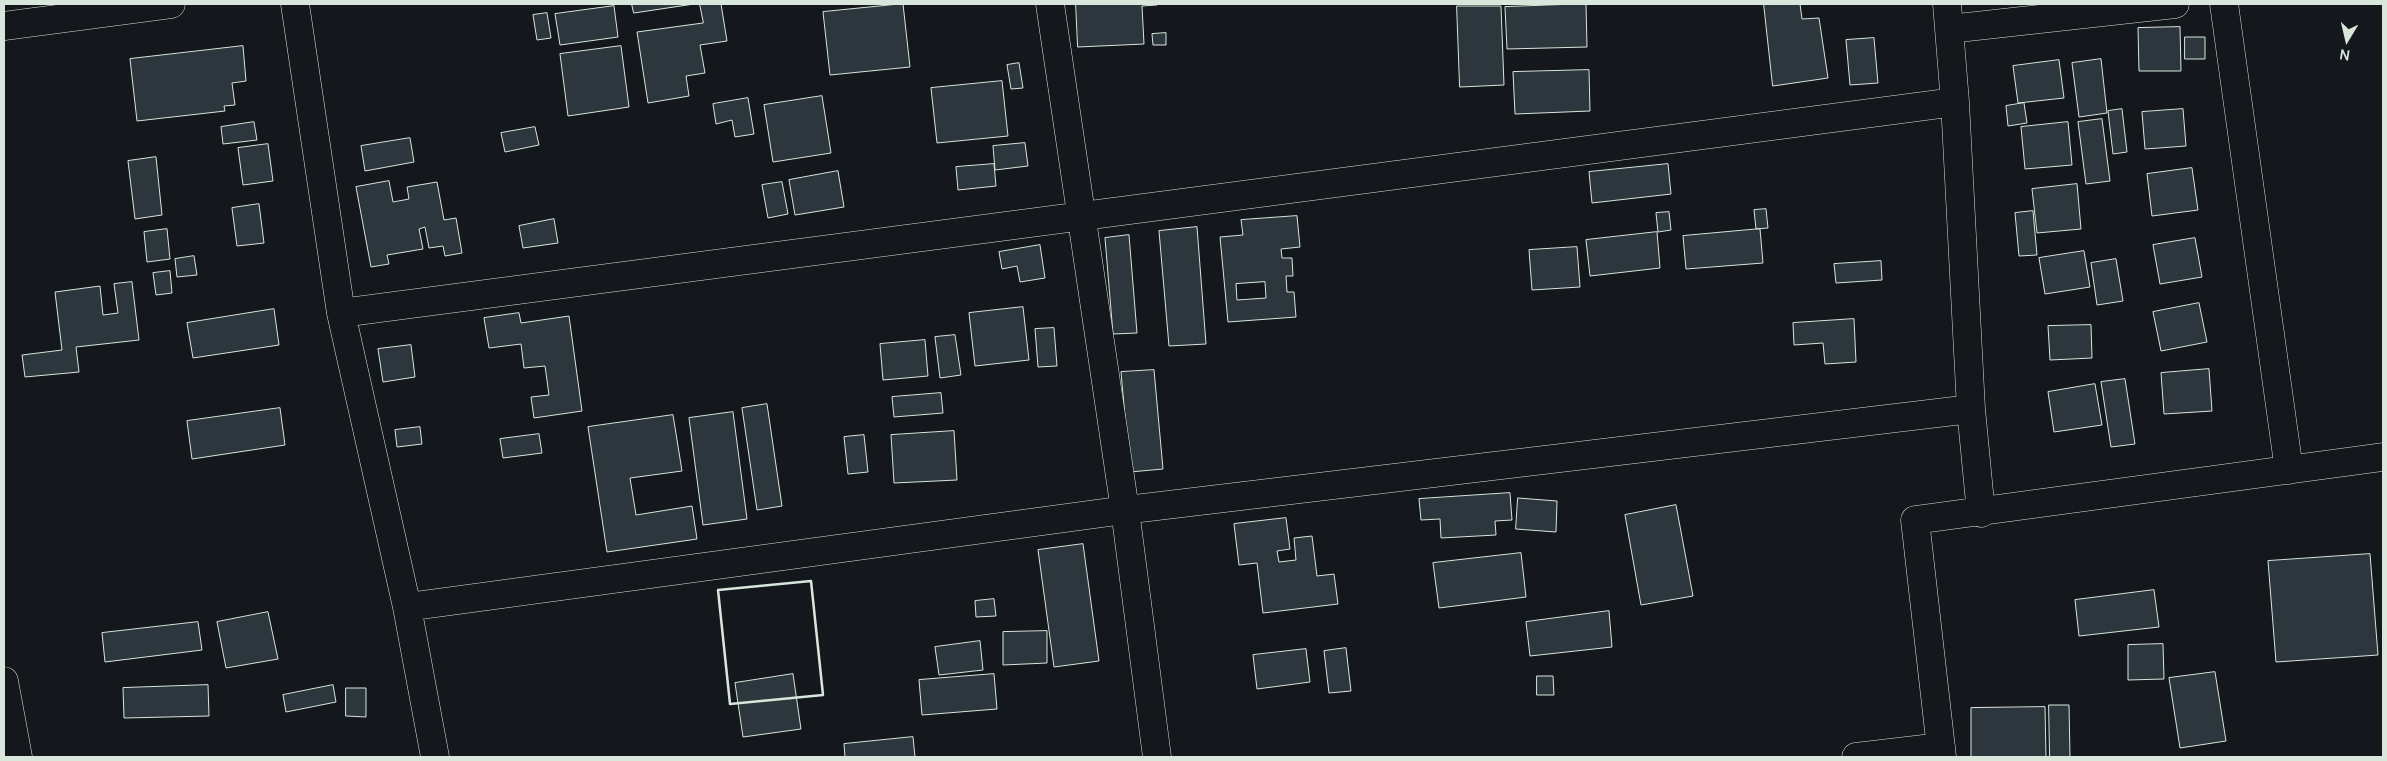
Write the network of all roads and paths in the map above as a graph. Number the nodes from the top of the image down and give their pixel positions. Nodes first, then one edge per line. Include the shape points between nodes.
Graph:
1 (171, 4) edge
2 (295, 4) edge
3 (1050, 4) edge
4 (2175, 4) edge
5 (2224, 4) edge
6 (1948, 16) edge
7 (4, 26) edge
8 (1955, 102) junction
9 (1080, 216) junction
10 (341, 313) junction
11 (1971, 409) junction
12 (2383, 457) edge
13 (2289, 470) junction
14 (1125, 510) junction
15 (1981, 513) junction
16 (407, 607) junction
17 (4, 681) edge
18 (1942, 752) edge
19 (18, 757) edge
20 (435, 757) edge
21 (1157, 757) edge
22 (1856, 757) edge

1 - 7 street
2 - 10 street
3 - 9 street
4 - 6 street
5 - 13 street
6 - 8 street
8 - 9 street
8 - 11 street
9 - 10 street
9 - 14 street
10 - 16 street
11 - 14 street
11 - 15 street
12 - 13 street
13 - 15 street
14 - 16 street
14 - 21 street
15 - 18 street via 1915,520
16 - 20 street
17 - 19 street
18 - 22 street

